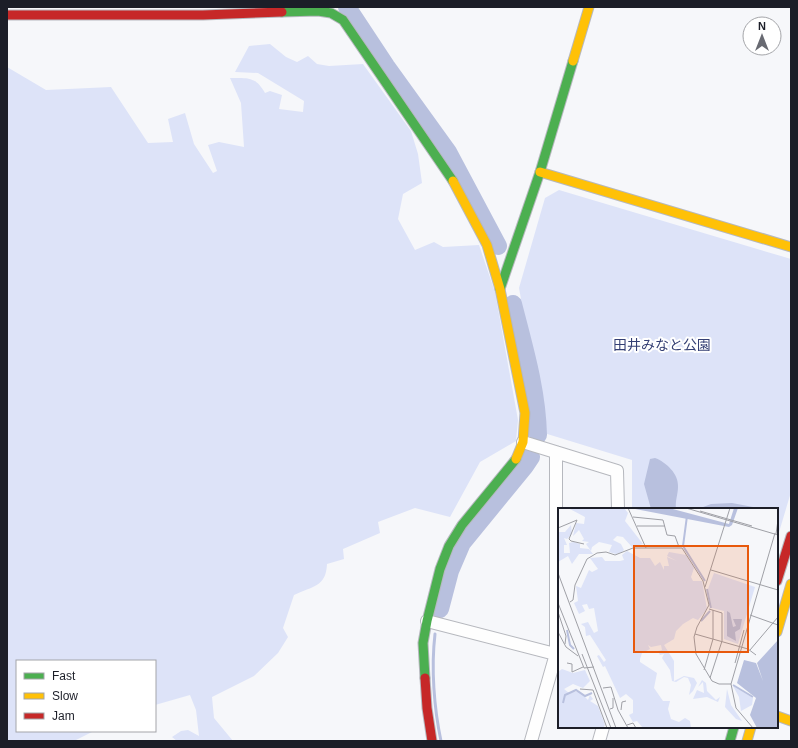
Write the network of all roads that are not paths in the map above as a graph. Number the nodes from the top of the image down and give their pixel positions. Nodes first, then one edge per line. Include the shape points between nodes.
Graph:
1 (589, 7) edge
2 (317, 9) edge
3 (81, 11) edge
4 (7, 15) edge
5 (540, 172) junction
6 (791, 247) edge
7 (500, 289) junction
8 (524, 442) junction
9 (556, 452) junction
10 (618, 508) edge
11 (791, 536) edge
12 (778, 578) edge
13 (791, 584) edge
14 (427, 621) junction
15 (778, 629) edge
16 (558, 655) edge
17 (778, 716) edge
18 (791, 720) edge
19 (603, 728) edge
20 (734, 728) edge
21 (751, 728) edge
22 (432, 741) edge
23 (531, 741) edge
24 (599, 741) edge
25 (730, 741) edge
26 (747, 741) edge

1 - 5 street
2 - 3 street via 202,15
2 - 7 street via 331,12 343,20 449,174 487,245
3 - 4 street
5 - 6 street
5 - 7 street
7 - 8 street via 525,413
8 - 9 street
8 - 14 street via 517,458 449,546 440,569
9 - 10 street via 617,471
9 - 16 street
11 - 12 street
13 - 15 street
14 - 16 street
14 - 22 street via 423,643 424,675
16 - 23 street
17 - 18 street
19 - 24 street
20 - 25 street
21 - 26 street

